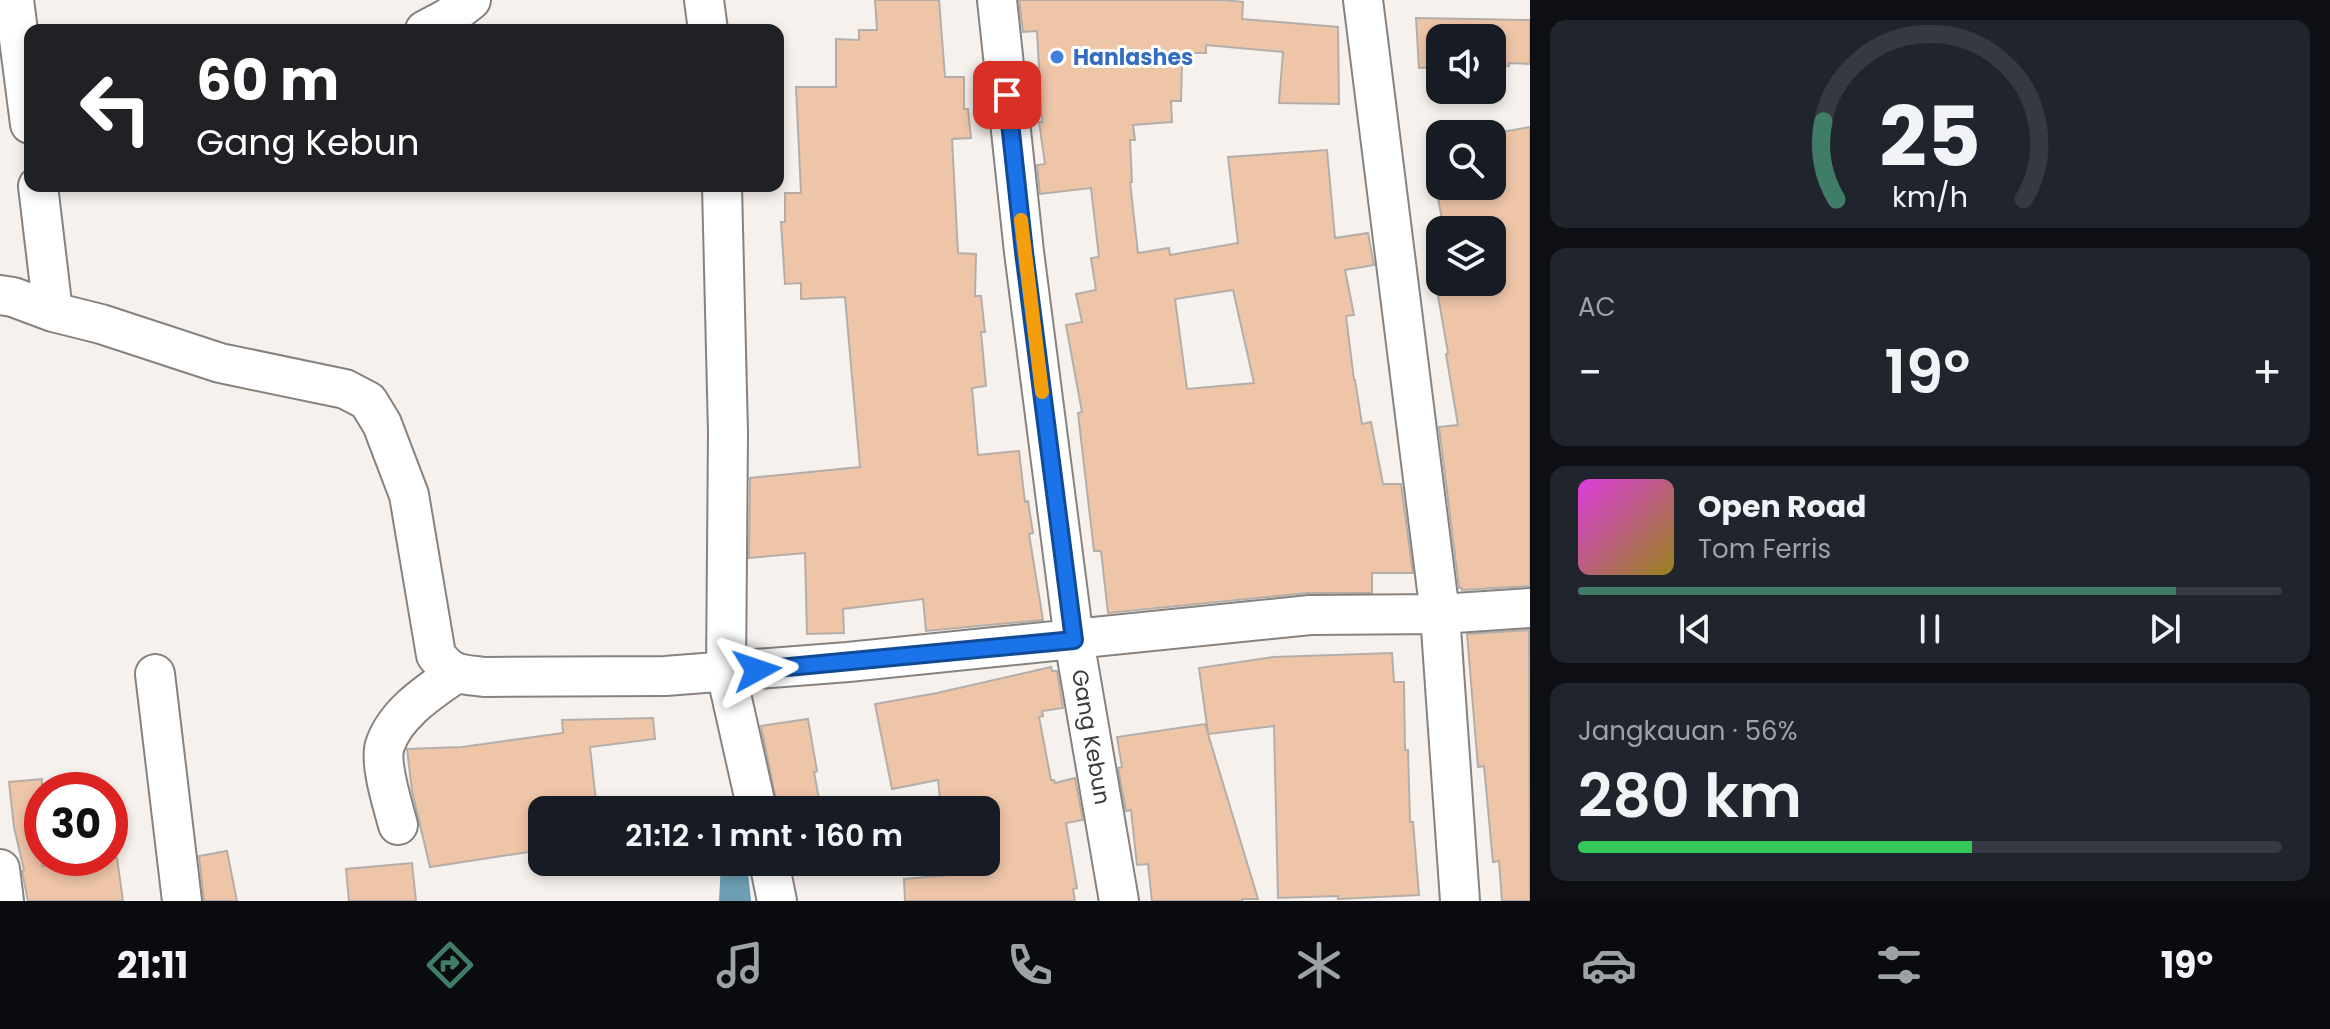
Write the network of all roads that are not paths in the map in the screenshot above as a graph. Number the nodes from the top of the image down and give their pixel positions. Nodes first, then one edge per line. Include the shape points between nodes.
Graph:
1 (14, 0) edge
2 (471, 0) edge
3 (704, 0) edge
4 (997, 0) edge
5 (1363, 0) edge
6 (436, 24) edge
7 (707, 24) edge
8 (24, 78) edge
9 (39, 192) edge
10 (722, 192) edge
11 (0, 295) edge
12 (53, 312) junction
13 (1530, 608) edge
14 (1440, 614) junction
15 (1074, 640) junction
16 (726, 672) junction
17 (155, 674) dead end
18 (455, 674) junction
19 (754, 796) edge
20 (398, 825) dead end
21 (0, 869) edge
22 (772, 876) edge
23 (4, 901) edge
24 (182, 901) edge
25 (777, 901) edge
26 (1119, 901) edge
27 (1460, 901) edge

1 - 8 street
2 - 6 street
3 - 7 street
4 - 15 street, Gang Kebun
5 - 14 street
9 - 12 street
10 - 16 street
11 - 12 street
12 - 18 street via 220,363 345,389 368,401 409,495 436,655
13 - 14 street
14 - 15 street via 1310,615
14 - 27 street
15 - 16 street
15 - 26 street, Gang Kebun
16 - 18 street
16 - 19 street
17 - 24 street
18 - 20 street via 401,717 384,746 385,775
21 - 23 street
22 - 25 street

